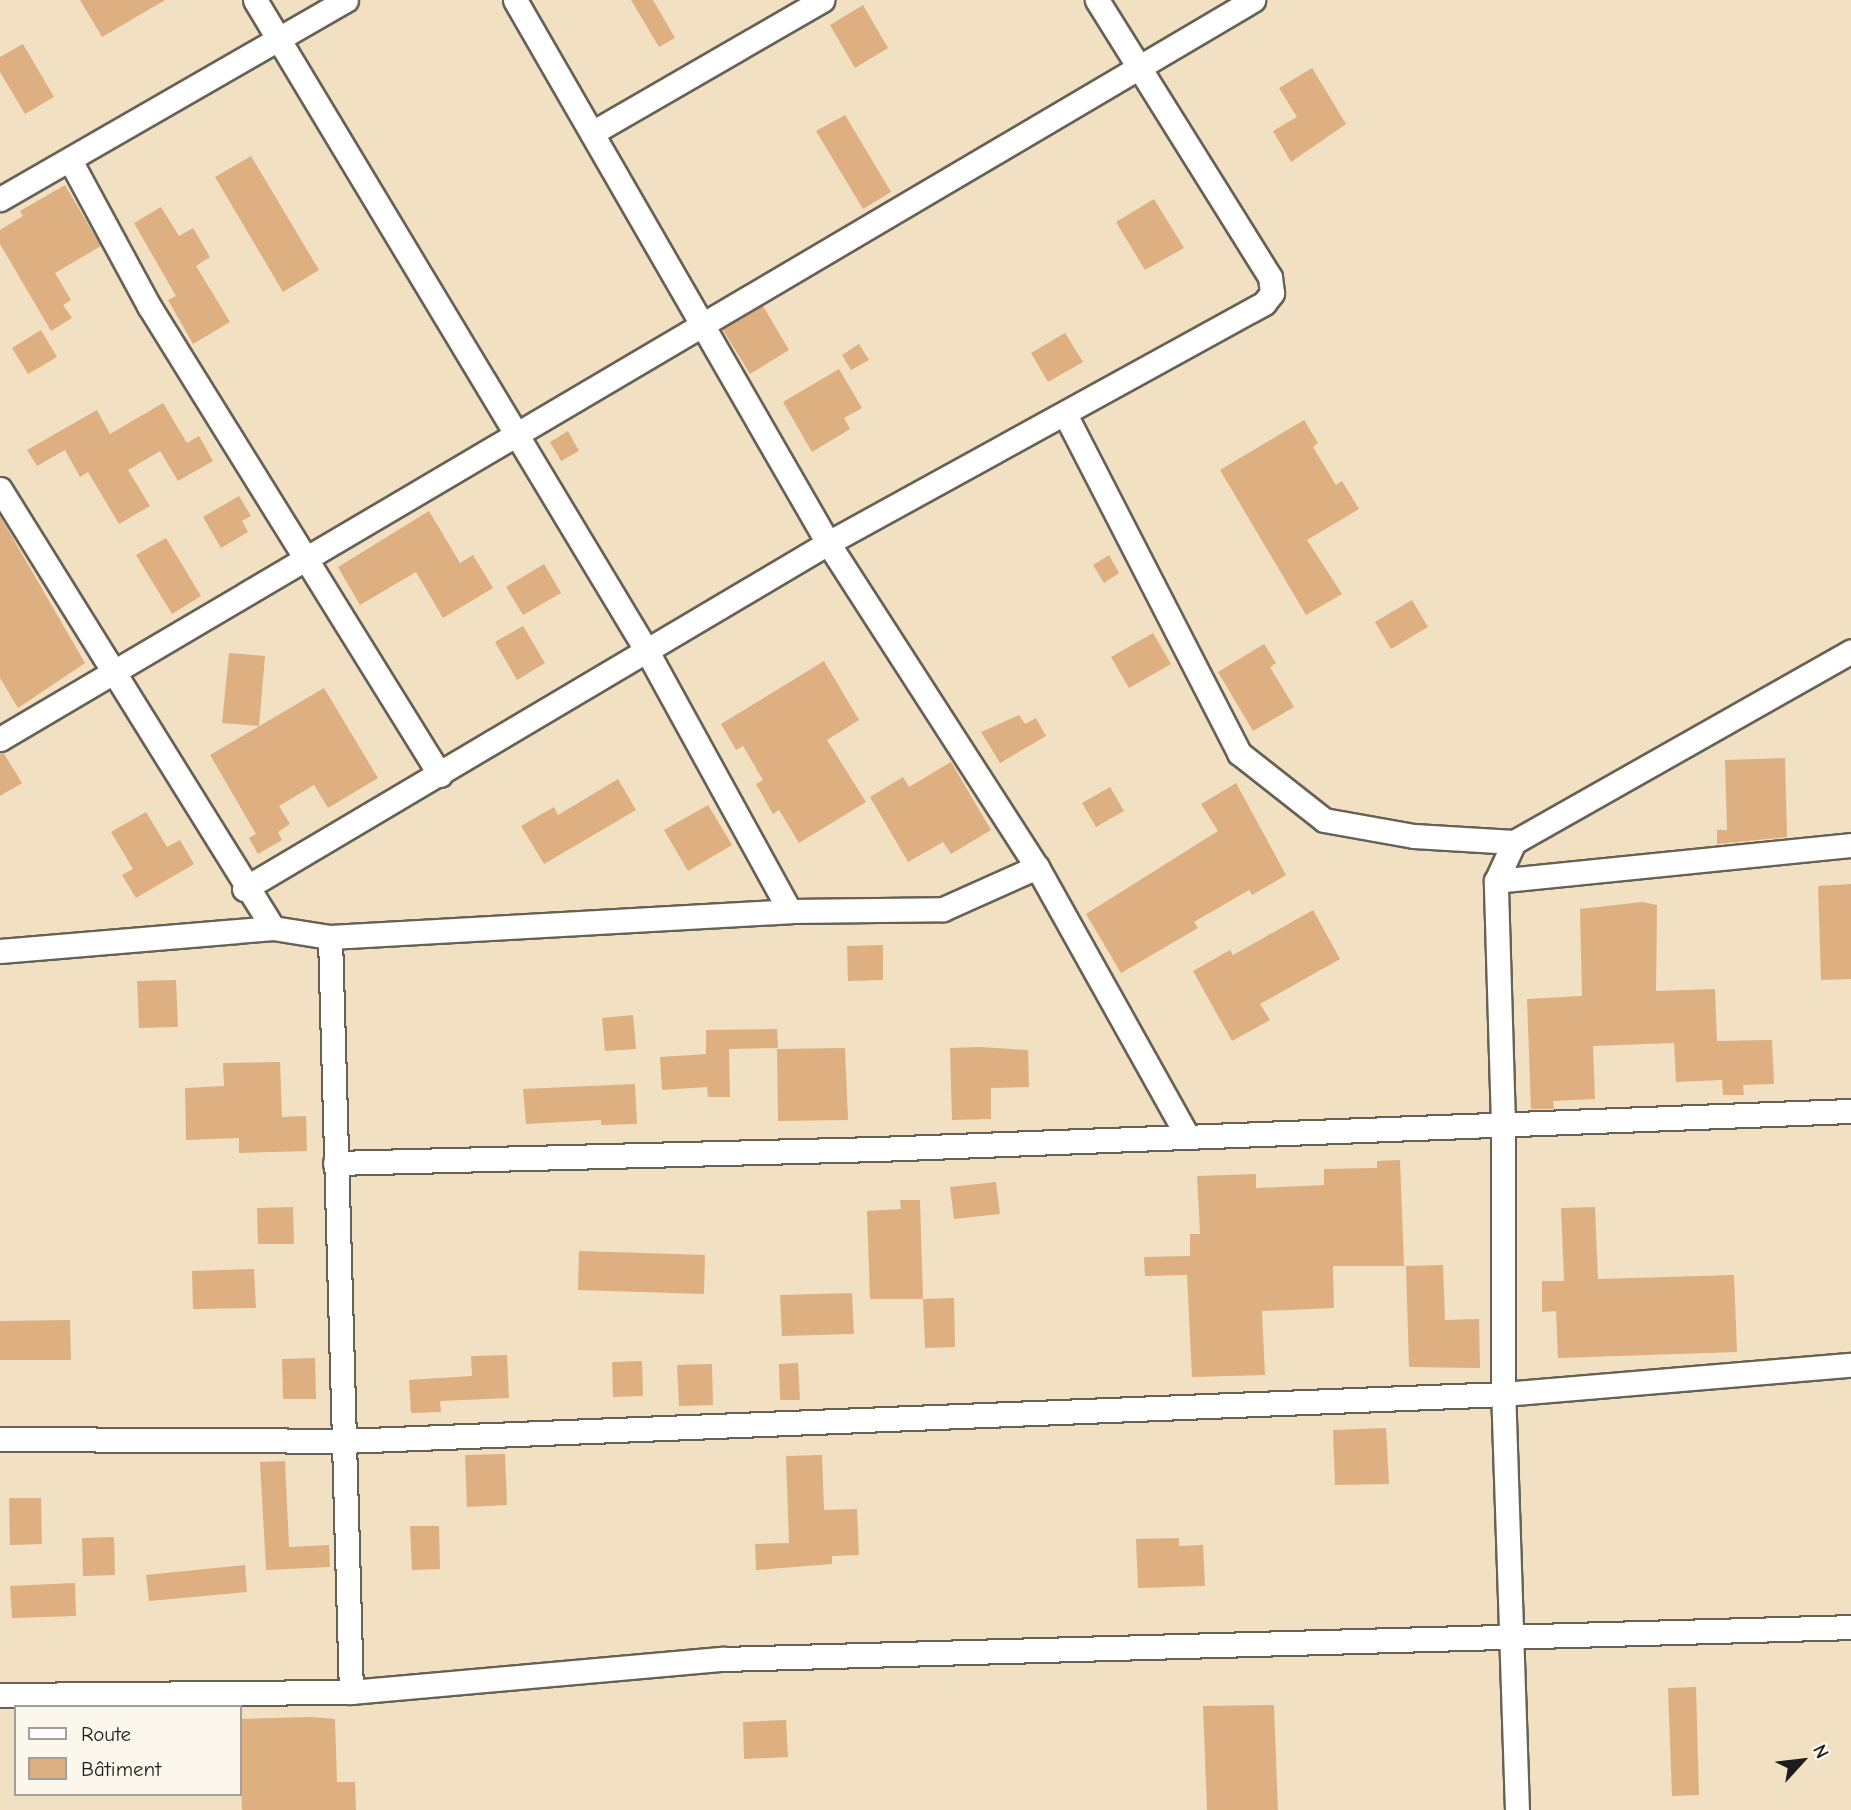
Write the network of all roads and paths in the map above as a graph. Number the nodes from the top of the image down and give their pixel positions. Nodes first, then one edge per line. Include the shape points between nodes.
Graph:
1 (255, 0) edge
2 (346, 0) edge
3 (515, 0) edge
4 (822, 0) edge
5 (1097, 0) edge
6 (1253, 0) edge
7 (279, 41) junction
8 (1139, 67) junction
9 (592, 132) junction
10 (69, 160) junction
11 (0, 199) edge
12 (702, 327) junction
13 (1066, 416) junction
14 (515, 434) junction
15 (0, 489) edge
16 (828, 543) junction
17 (307, 559) junction
18 (1851, 651) edge
19 (648, 653) junction
20 (112, 676) junction
21 (0, 739) edge
22 (440, 775) junction
23 (1514, 842) junction
24 (1851, 845) edge
25 (1037, 867) junction
26 (1496, 881) junction
27 (244, 889) junction
28 (790, 911) junction
29 (273, 928) junction
30 (330, 937) junction
31 (0, 951) edge
32 (1851, 1111) edge
33 (1503, 1124) junction
34 (1186, 1134) junction
35 (335, 1163) junction
36 (1851, 1365) edge
37 (1503, 1394) junction
38 (0, 1439) edge
39 (344, 1441) junction
40 (1851, 1628) edge
41 (1511, 1639) junction
42 (351, 1692) junction
43 (0, 1695) edge
44 (1517, 1810) edge

1 - 7 street
2 - 7 street
3 - 9 street
4 - 9 street
5 - 8 street
6 - 8 street
7 - 10 street
7 - 14 street
8 - 12 street
8 - 13 street via 1270,277 1272,293 1264,303
9 - 12 street
10 - 11 street
10 - 17 street via 149,306
12 - 14 street
12 - 16 street
13 - 16 street
13 - 23 street via 1239,752 1324,820 1414,836
14 - 17 street
14 - 19 street
15 - 20 street
16 - 19 street
16 - 25 street
17 - 20 street
17 - 22 street
18 - 23 street
19 - 22 street
19 - 28 street
20 - 21 street
20 - 27 street
22 - 27 street
23 - 26 street
24 - 26 street
25 - 28 street via 943,909
25 - 34 street
26 - 33 street
27 - 29 street
28 - 30 street
29 - 30 street
29 - 31 street
30 - 35 street
32 - 33 street
33 - 34 street
33 - 37 street
34 - 35 street via 878,1149
35 - 39 street
36 - 37 street
37 - 39 street
37 - 41 street
38 - 39 street
39 - 42 street
40 - 41 street
41 - 42 street via 723,1659
41 - 44 street
42 - 43 street

